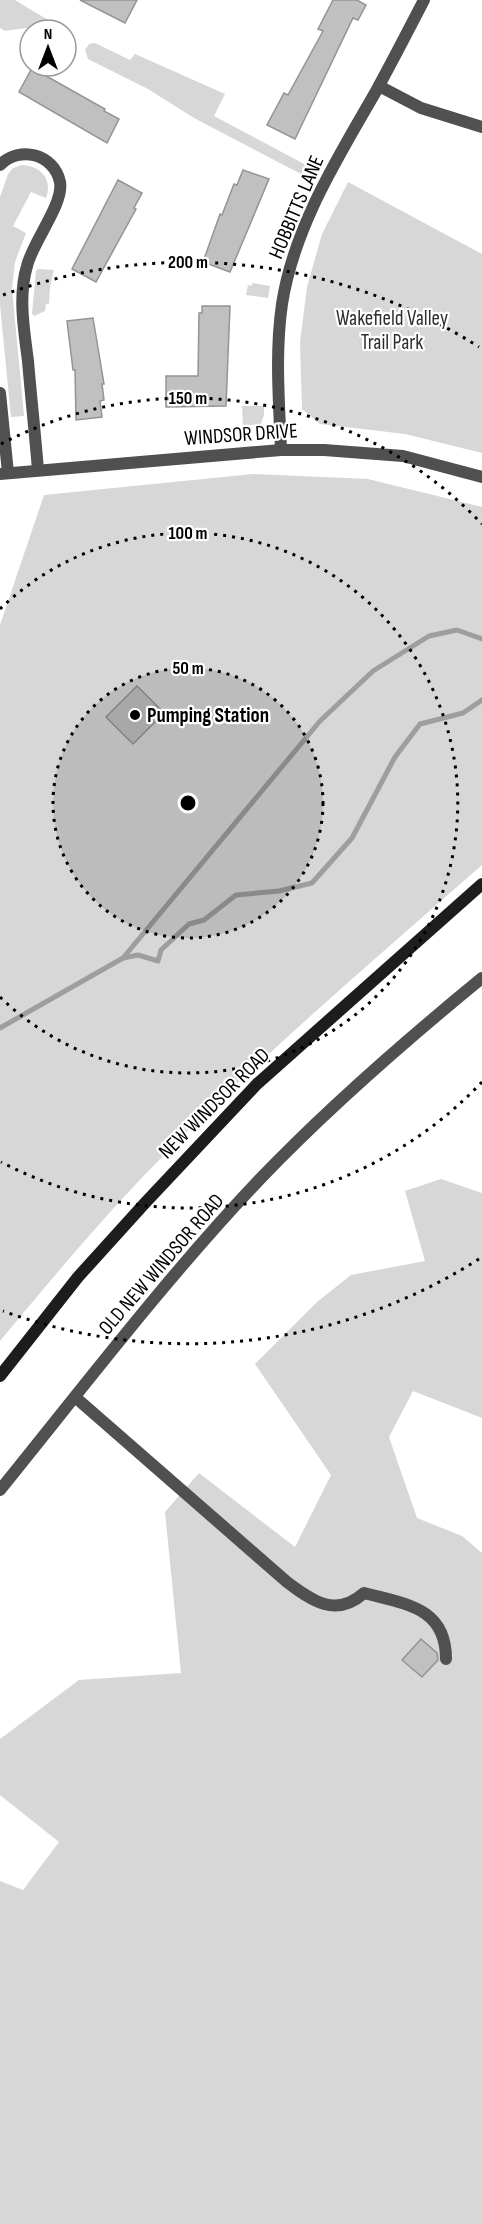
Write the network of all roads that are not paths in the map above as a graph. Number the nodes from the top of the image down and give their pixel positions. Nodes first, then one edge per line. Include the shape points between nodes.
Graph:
1 (424, 0) edge
2 (379, 86) junction
3 (482, 127) edge
4 (0, 165) edge
5 (0, 393) edge
6 (281, 450) junction
7 (38, 470) junction
8 (4, 473) edge
9 (482, 477) edge
10 (482, 885) edge
11 (482, 978) edge
12 (0, 1376) edge
13 (75, 1397) junction
14 (0, 1490) edge
15 (446, 1659) dead end

1 - 2 street, HOBBITTS LANE
2 - 3 street via 421,108
2 - 6 street, HOBBITTS LANE via 316,200 289,269 279,336
4 - 7 street via 15,154 37,155 56,171 60,183 56,207 27,265 23,289
5 - 8 street
6 - 7 street, WINDSOR DRIVE
6 - 9 street, WINDSOR DRIVE via 403,456
7 - 8 street, WINDSOR DRIVE
10 - 12 main road, NEW WINDSOR ROAD via 257,1084 78,1277
11 - 13 street, OLD NEW WINDSOR ROAD via 319,1120 258,1182 172,1277
13 - 14 street, OLD NEW WINDSOR ROAD
13 - 15 street via 305,1596 330,1605 354,1602 364,1593 404,1604 426,1614 442,1630

